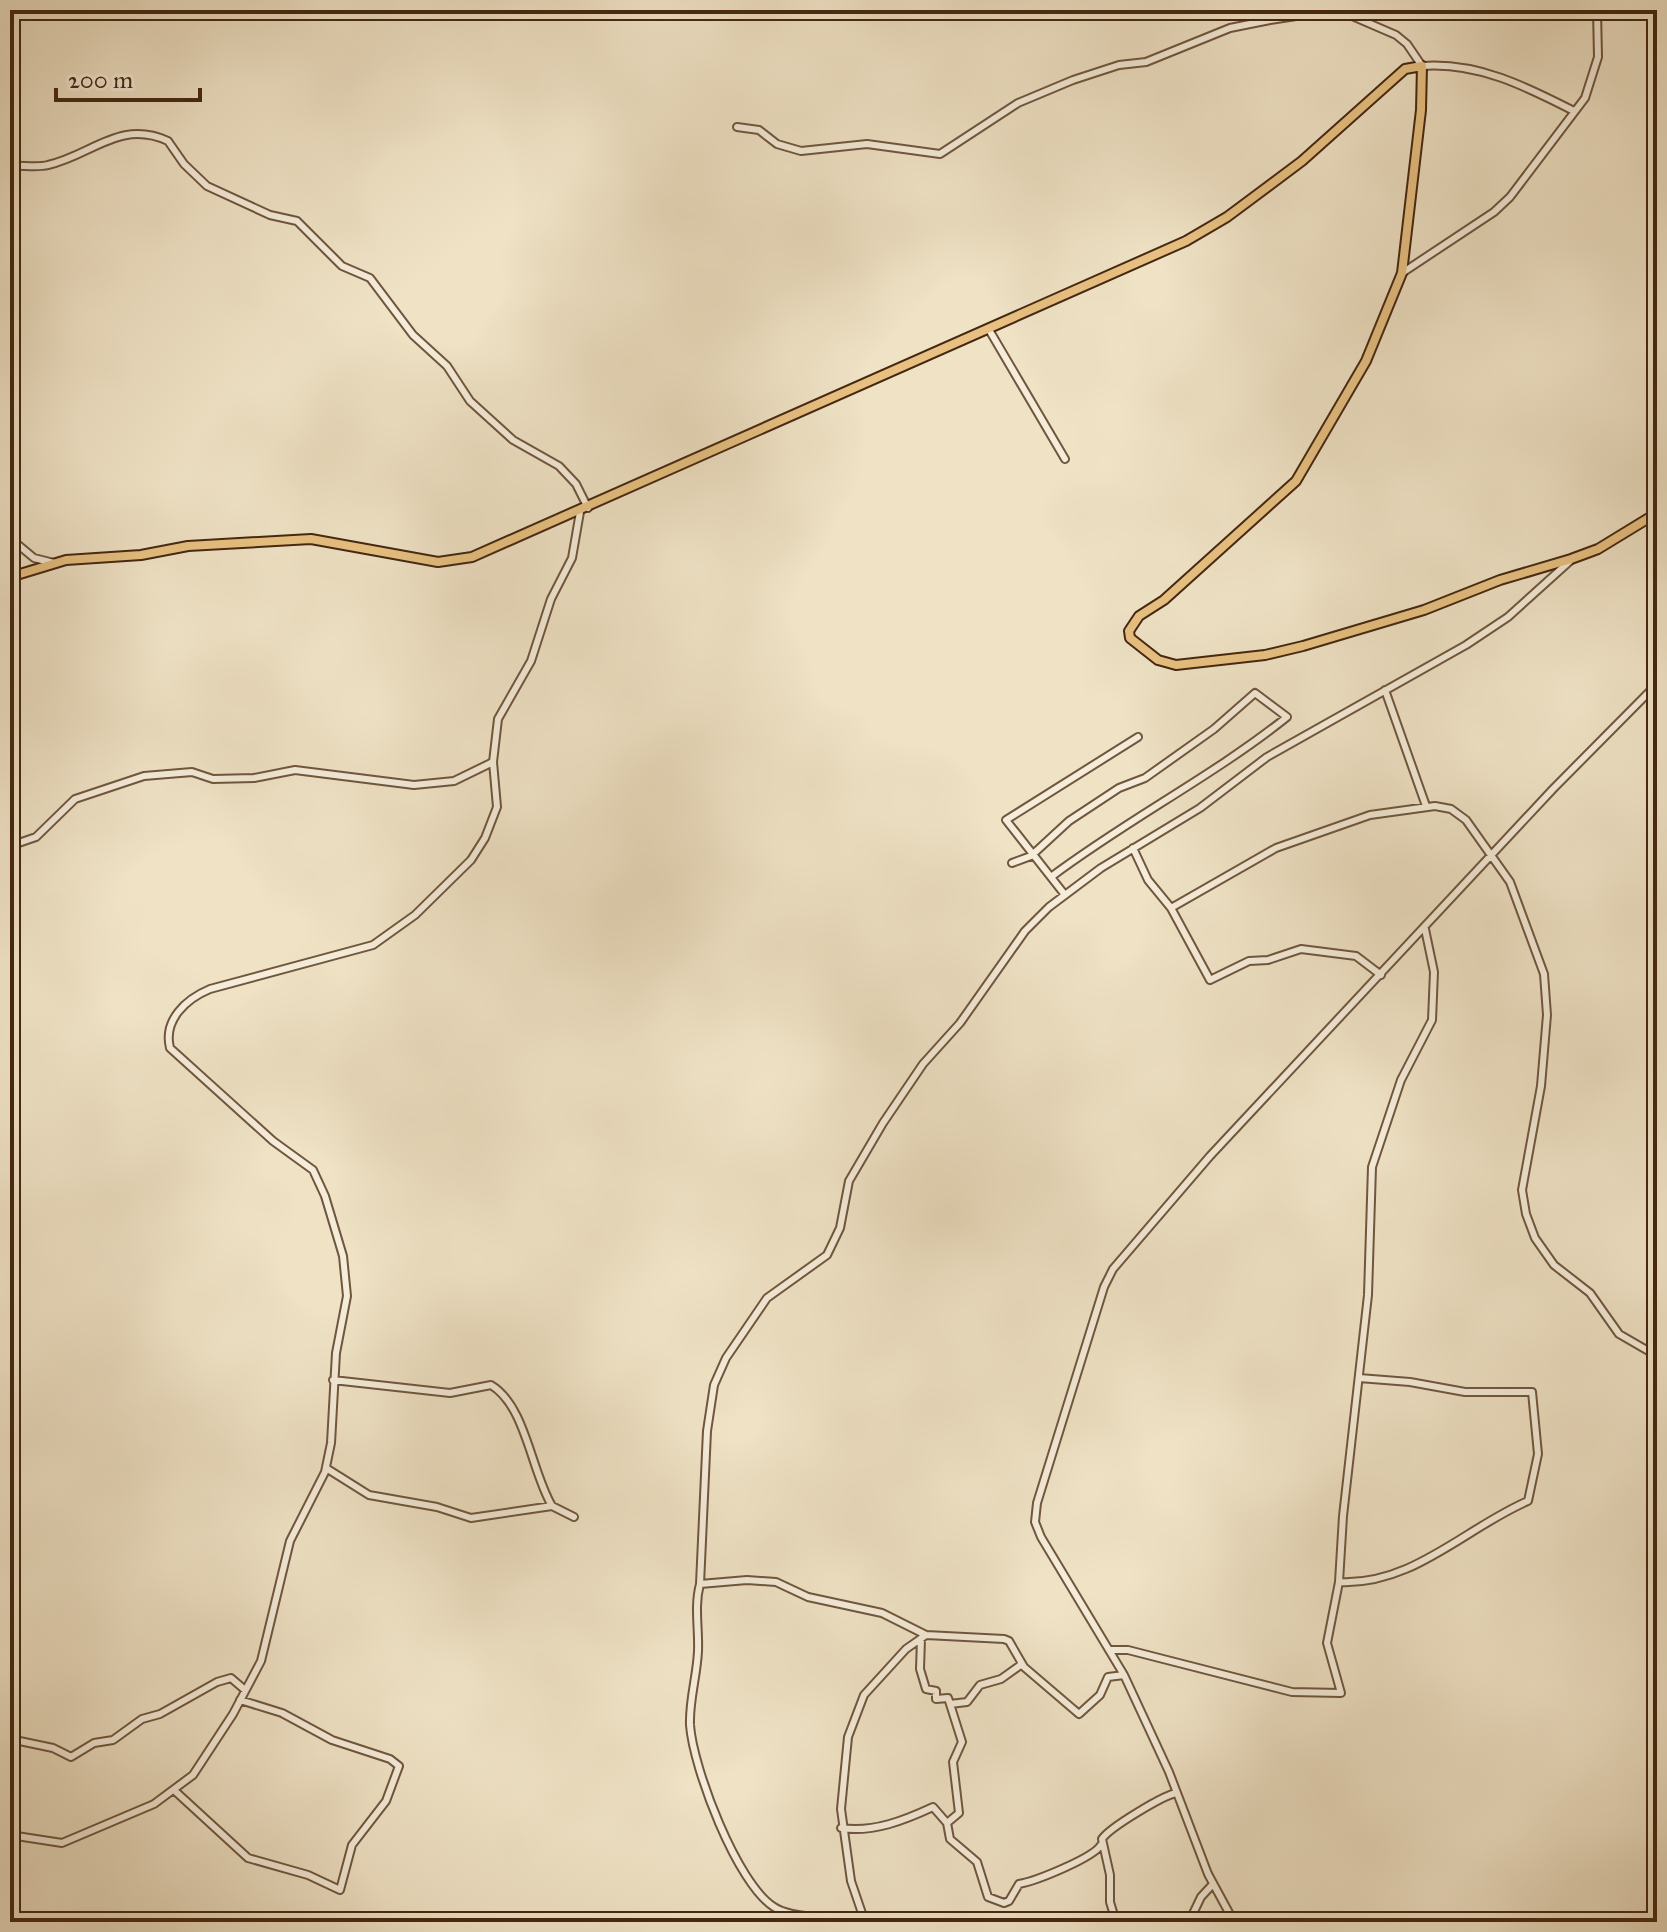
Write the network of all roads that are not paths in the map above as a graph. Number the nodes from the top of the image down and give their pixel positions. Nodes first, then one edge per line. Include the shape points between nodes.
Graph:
1 (1597, 10) edge
2 (1360, 14) edge
3 (1422, 66) junction
4 (1574, 111) junction
5 (737, 127) dead end
6 (10, 166) edge
7 (1402, 273) junction
8 (988, 328) junction
9 (1065, 459) dead end
10 (584, 510) junction
11 (1657, 513) edge
12 (10, 538) edge
13 (1571, 559) junction
14 (54, 563) junction
15 (10, 577) edge
16 (1657, 684) edge
17 (1385, 690) junction
18 (1138, 737) dead end
19 (493, 762) junction
20 (1426, 806) junction
21 (10, 846) edge
22 (1133, 848) junction
23 (1031, 856) junction
24 (1493, 856) junction
25 (1012, 863) dead end
26 (1051, 877) junction
27 (1065, 895) junction
28 (1171, 908) junction
29 (1425, 929) junction
30 (1381, 975) junction
31 (1657, 1356) edge
32 (1359, 1378) junction
33 (333, 1380) junction
34 (326, 1468) junction
35 (552, 1506) junction
36 (574, 1517) dead end
37 (1339, 1582) junction
38 (700, 1584) junction
39 (924, 1637) junction
40 (1110, 1650) junction
41 (1022, 1664) junction
42 (1124, 1675) junction
43 (245, 1690) junction
44 (240, 1700) junction
45 (950, 1704) junction
46 (10, 1739) edge
47 (175, 1791) junction
48 (1177, 1793) junction
49 (947, 1823) junction
50 (841, 1828) junction
51 (10, 1835) edge
52 (1101, 1845) junction
53 (1213, 1884) junction
54 (839, 1922) edge
55 (865, 1922) edge
56 (1116, 1922) edge
57 (1189, 1922) edge
58 (1234, 1922) edge

1 - 4 street via 1593,79
2 - 3 street via 1407,44
2 - 5 street via 1329,11 1230,28 1152,60 1119,65 1028,98 940,154 867,144 801,151 777,144 759,130
3 - 4 street via 1477,69
3 - 7 main road
3 - 8 main road via 1405,69 1302,161 1211,227
4 - 7 street via 1510,197
6 - 10 street via 46,166 85,154 127,132 168,141 207,186 270,215 304,224 342,266 370,278 413,335 447,366 470,401 513,440 559,466 576,484
7 - 13 main road via 1351,391 1296,481 1164,600 1139,616 1130,638 1158,660 1176,665 1265,655 1424,610
8 - 9 street
8 - 10 main road
10 - 14 main road via 457,561 311,539 188,546
10 - 19 street via 572,558 551,599 531,661 498,719
11 - 13 main road
12 - 14 street via 34,558
13 - 17 street via 1508,617
14 - 15 main road
16 - 24 street
17 - 20 street
17 - 22 street via 1280,749 1200,808
18 - 23 street via 1006,820
19 - 21 street via 454,781 414,785 295,770 254,778 213,779 192,772 144,776 75,799 36,837
19 - 33 street via 498,799 485,838 453,881 405,924 361,950 196,995 180,1008 170,1028 168,1043 175,1055 313,1170 343,1256 347,1296
20 - 24 street via 1457,813
20 - 28 street via 1370,815 1286,844
22 - 27 street
22 - 28 street via 1148,880
23 - 25 street
23 - 26 street
23 - 26 street via 1069,821 1119,788 1145,778 1255,693 1287,717 1206,777
24 - 29 street
24 - 31 street via 1518,899 1545,983 1538,1113 1522,1190 1526,1214 1554,1265 1590,1293 1619,1334
26 - 27 street
27 - 38 street via 1016,942 890,1112 849,1181 840,1228 827,1255 767,1298 726,1358 714,1385 707,1431
28 - 30 street via 1210,980 1249,961 1305,949 1356,956
29 - 30 street
29 - 32 street via 1434,972 1433,1012 1401,1080 1372,1167 1372,1242
30 - 40 street via 1147,1227 1104,1287 1035,1522
32 - 37 street
32 - 37 street via 1465,1392 1532,1392 1537,1457 1528,1501 1404,1572
33 - 34 street
33 - 35 street via 437,1393 491,1385 519,1420
34 - 35 street via 369,1495 471,1518
34 - 43 street via 290,1541 267,1643
35 - 36 street
37 - 40 street via 1327,1643 1341,1693 1292,1692 1128,1650
38 - 39 street via 776,1582 808,1597 882,1613
38 - 54 street via 690,1727 709,1806 767,1902 776,1909
39 - 41 street via 1004,1639
39 - 45 street via 920,1669 926,1689 936,1691 936,1699 948,1698
39 - 50 street via 870,1685 850,1726
40 - 42 street
41 - 42 street via 1079,1714 1100,1695 1108,1677
41 - 45 street via 1001,1679 980,1685 967,1702
42 - 48 street
43 - 44 street
43 - 46 street via 231,1678 217,1682 142,1719 113,1740 94,1743 71,1757
44 - 47 street via 203,1761
44 - 47 street via 282,1713 399,1766 386,1801 352,1845 340,1890 248,1858
45 - 49 street via 962,1742 953,1762 959,1813
47 - 51 street via 62,1843
48 - 52 street via 1118,1823 1104,1834
48 - 53 street
49 - 50 street via 933,1807 906,1820
49 - 52 street via 950,1839 977,1862 985,1893 1004,1903 1019,1884 1042,1879
50 - 55 street
52 - 56 street
53 - 57 street
53 - 58 street

